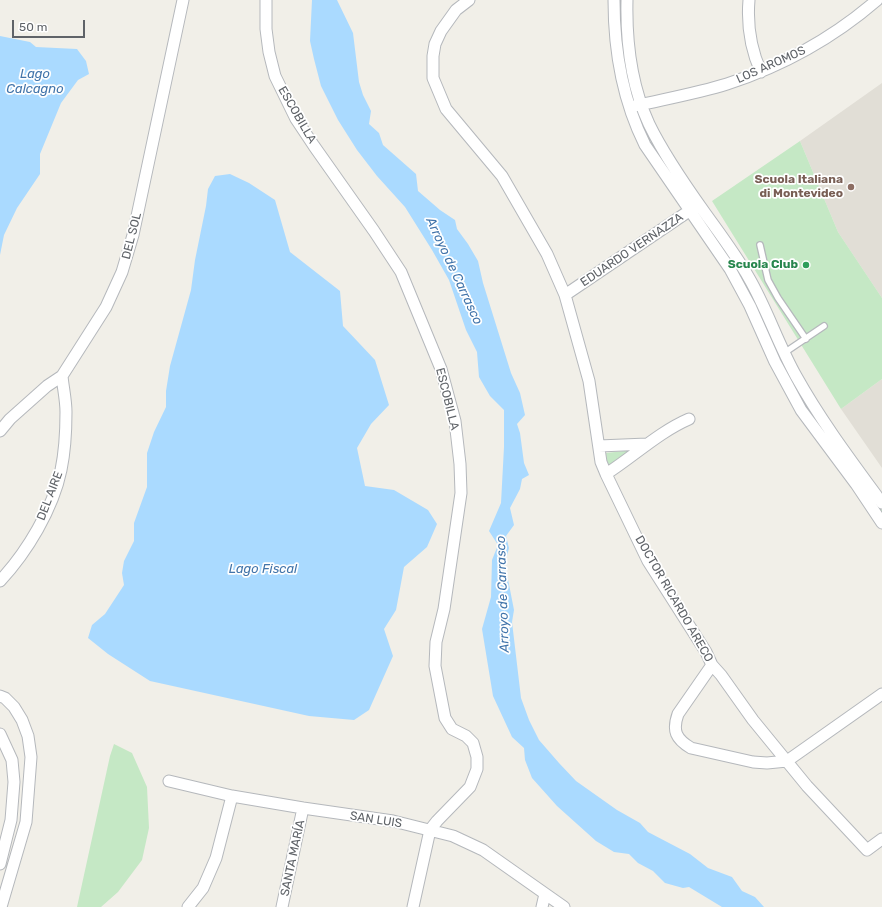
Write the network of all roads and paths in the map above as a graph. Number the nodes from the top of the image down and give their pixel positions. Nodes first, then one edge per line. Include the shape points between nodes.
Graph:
1 (183, 0) edge
2 (266, 0) edge
3 (469, 0) edge
4 (614, 0) edge
5 (627, 0) edge
6 (749, 0) edge
7 (877, 0) edge
8 (761, 72) junction
9 (642, 105) junction
10 (630, 108) junction
11 (699, 204) junction
12 (689, 211) junction
13 (760, 245) dead end
14 (565, 295) junction
15 (824, 326) dead end
16 (806, 339) junction
17 (784, 353) junction
18 (62, 376) junction
19 (689, 419) dead end
20 (0, 431) edge
21 (647, 444) junction
22 (599, 446) junction
23 (606, 474) junction
24 (882, 504) edge
25 (882, 523) edge
26 (0, 581) edge
27 (712, 665) junction
28 (882, 694) edge
29 (0, 696) edge
30 (0, 734) edge
31 (787, 761) junction
32 (169, 781) dead end
33 (232, 796) junction
34 (303, 808) junction
35 (11, 820) junction
36 (26, 822) junction
37 (430, 830) junction
38 (882, 839) edge
39 (0, 864) edge
40 (545, 894) junction
41 (1, 907) edge
42 (188, 907) edge
43 (282, 907) edge
44 (413, 907) edge
45 (542, 907) edge
46 (564, 907) edge

1 - 18 street, DEL SOL via 126,260 106,307
2 - 37 street, ESCOBILLA via 266,29 275,76 296,119 401,272 441,369 455,421 461,493 444,609 436,642 435,666 445,718 452,728 473,743 477,769 470,787
3 - 14 street, DOCTOR RICARDO ARECO via 456,10 441,31 435,44 433,78 446,109 509,187 547,254
4 - 10 street via 616,49
5 - 9 street via 628,48
6 - 8 street via 750,29 755,58
7 - 8 street, LOS AROMOS via 860,15 805,51
8 - 9 street, LOS AROMOS
9 - 10 street, LOS AROMOS
9 - 11 street via 659,143
10 - 12 street via 645,144
11 - 12 street, EDUARDO VERNAZZA
11 - 17 street via 749,277
12 - 14 street, EDUARDO VERNAZZA
12 - 25 street via 739,284 775,362 801,410
13 - 16 lane via 768,280
14 - 22 street, DOCTOR RICARDO ARECO via 589,381
15 - 16 lane
16 - 17 lane
17 - 24 street via 821,417
18 - 20 street, DEL SOL via 37,395
18 - 26 street, DEL AIRE via 66,410 61,470 38,529
19 - 21 street
21 - 22 street
21 - 23 street
22 - 23 street, DOCTOR RICARDO ARECO
23 - 27 street, DOCTOR RICARDO ARECO via 648,562
27 - 31 street, DOCTOR RICARDO ARECO
27 - 31 street via 678,714 675,730 678,737 692,748 753,762
28 - 31 street
29 - 36 street via 14,708 28,736 31,757
30 - 35 street via 12,760 14,782
31 - 38 street, DOCTOR RICARDO ARECO via 867,850
32 - 33 street, SAN LUIS
33 - 34 street, SAN LUIS
33 - 42 street via 216,858 203,888
34 - 37 street, SAN LUIS via 393,821
34 - 43 street, SANTA MARÍA
35 - 36 street
35 - 39 street
36 - 41 street
37 - 40 street, SAN LUIS via 453,836 483,850
37 - 44 street
40 - 45 street
40 - 46 street, SAN LUIS

